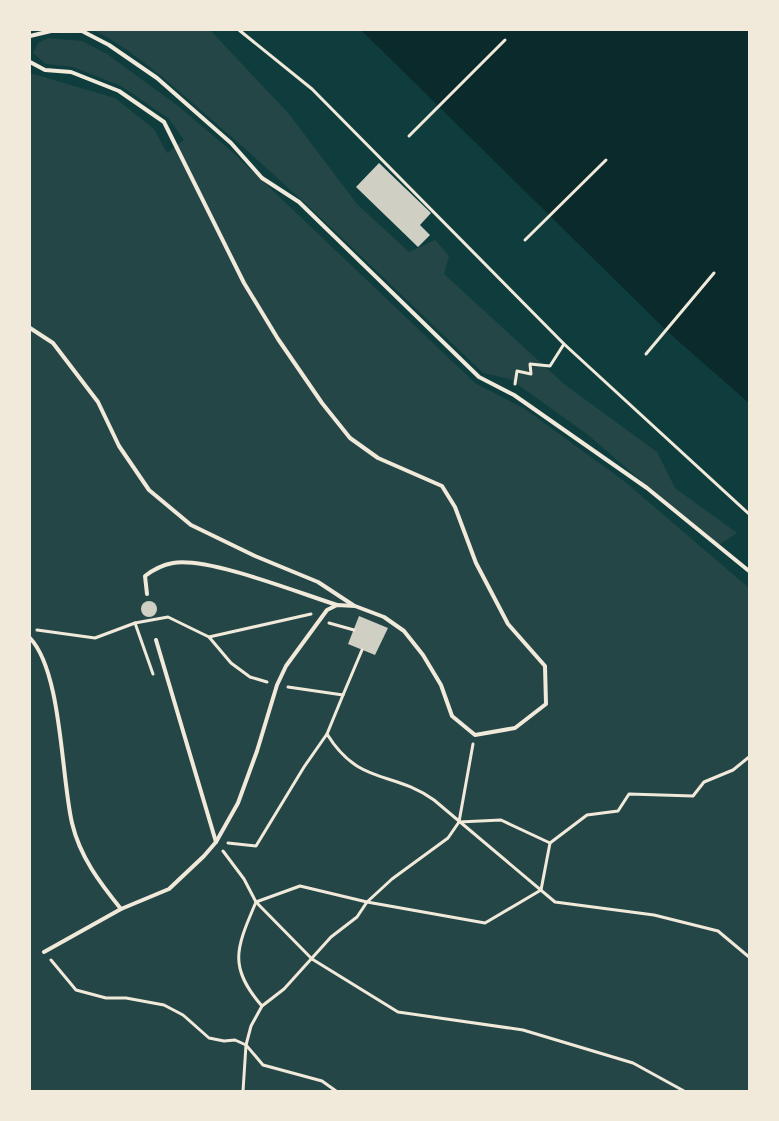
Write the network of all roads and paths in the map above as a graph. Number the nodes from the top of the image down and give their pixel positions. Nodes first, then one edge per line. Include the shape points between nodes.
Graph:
1 (239, 30) edge
2 (30, 36) edge
3 (505, 40) dead end
4 (30, 62) edge
5 (409, 136) dead end
6 (606, 160) dead end
7 (525, 240) dead end
8 (714, 273) dead end
9 (30, 328) edge
10 (564, 344) junction
11 (646, 354) dead end
12 (514, 395) junction
13 (749, 514) edge
14 (749, 571) edge
15 (147, 594) dead end
16 (336, 605) junction
17 (355, 606) junction
18 (326, 610) junction
19 (168, 617) dead end
20 (319, 620) junction
21 (30, 629) edge
22 (354, 630) dead end
23 (209, 637) dead end
24 (30, 638) edge
25 (156, 640) dead end
26 (343, 695) dead end
27 (327, 734) junction
28 (474, 735) junction
29 (749, 757) edge
30 (459, 822) junction
31 (216, 842) junction
32 (550, 843) junction
33 (541, 890) junction
34 (256, 902) junction
35 (367, 902) junction
36 (122, 909) junction
37 (44, 952) joint
38 (749, 957) edge
39 (312, 959) junction
40 (262, 1006) junction
41 (246, 1045) junction
42 (243, 1091) edge
43 (336, 1091) edge
44 (684, 1091) edge

1 - 10 path via 312,89
2 - 12 lane via 51,31 82,31 157,78 231,143 262,178 300,202 479,377
3 - 5 path
4 - 28 lane via 45,70 71,72 119,91 164,122 244,283 322,403 350,438 378,458 442,486 455,507 476,563 508,624 545,666 546,704 515,728
6 - 7 path
8 - 11 path
9 - 17 lane via 53,342 98,402 119,446 149,490 191,525 318,582
10 - 12 path via 550,366 530,364 531,374 517,372
10 - 13 path
12 - 14 lane via 647,488
15 - 16 lane via 145,576 158,567 175,563 208,564
16 - 17 lane
16 - 18 lane
17 - 28 lane via 384,617 404,631 441,685 452,716
18 - 20 lane
18 - 23 path
19 - 21 path via 135,623 95,638
20 - 22 path
20 - 31 lane via 286,666 277,685 238,803
24 - 36 lane via 36,644 52,687 72,824 93,874
25 - 31 lane
26 - 27 path
27 - 30 path via 339,753 363,771 420,790
27 - 31 path via 256,846
28 - 30 path
29 - 32 path via 732,770 704,782 693,796 629,794 618,811 587,815
30 - 32 path via 501,820
30 - 33 path
30 - 35 path via 448,838 399,873
31 - 34 path via 244,879
31 - 36 lane via 169,889
32 - 33 path
33 - 35 path via 485,923
33 - 38 path via 555,902 654,915 718,931
34 - 35 path via 300,886
34 - 39 path
34 - 40 path via 241,938 238,964 247,989
35 - 39 path
36 - 37 lane
37 - 41 path via 76,990 106,998 164,1005 183,1015 209,1038 235,1040
39 - 40 path via 284,990
39 - 44 path via 398,1012 523,1030 633,1063
40 - 41 path via 251,1026
41 - 42 path
41 - 43 path via 262,1065 322,1081

